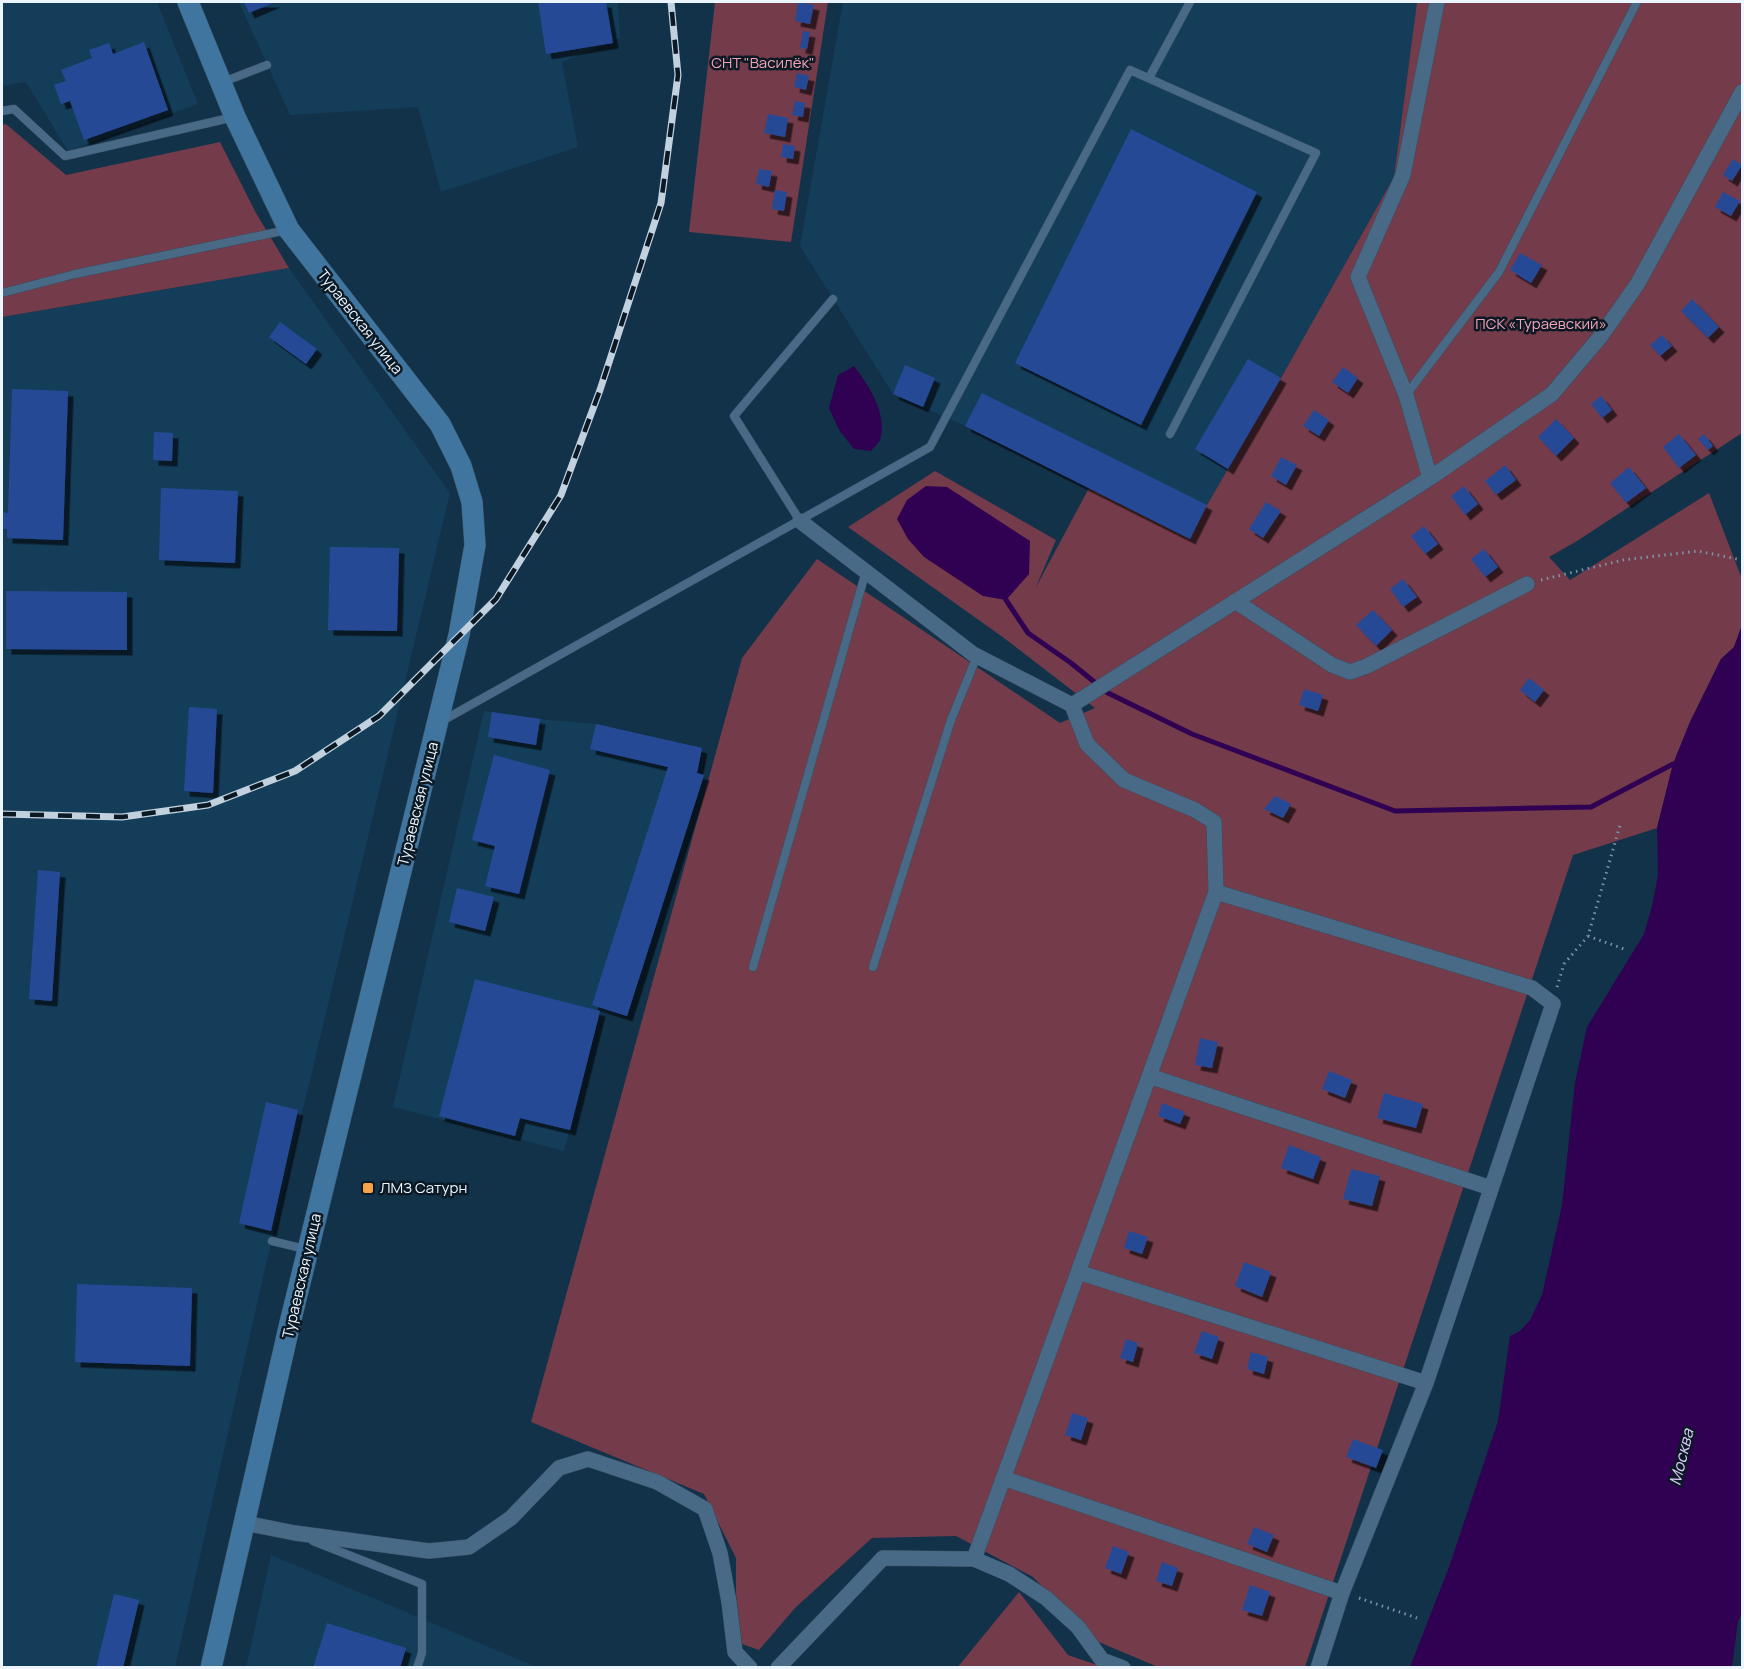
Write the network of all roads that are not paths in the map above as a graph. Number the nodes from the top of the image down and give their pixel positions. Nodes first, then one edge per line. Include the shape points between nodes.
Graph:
1 (188, 2) edge
2 (1190, 2) edge
3 (1437, 2) edge
4 (1637, 2) edge
5 (267, 65) dead end
6 (1149, 78) junction
7 (221, 83) junction
8 (1743, 92) edge
9 (2, 111) edge
10 (235, 117) junction
11 (289, 230) junction
12 (2, 293) edge
13 (833, 299) dead end
14 (1406, 395) junction
15 (1170, 434) dead end
16 (1430, 478) junction
17 (801, 521) junction
18 (866, 571) junction
19 (1527, 584) road end
20 (1235, 601) junction
21 (977, 656) junction
22 (1072, 705) junction
23 (438, 723) junction
24 (1216, 892) junction
25 (753, 967) dead end
26 (873, 967) dead end
27 (1149, 1076) junction
28 (1491, 1188) junction
29 (272, 1242) dead end
30 (308, 1250) junction
31 (1078, 1272) junction
32 (1426, 1383) junction
33 (1004, 1478) junction
34 (244, 1523) junction
35 (295, 1533) junction
36 (974, 1558) junction
37 (1342, 1593) junction
38 (1100, 1664) edge
39 (211, 1668) edge
40 (417, 1668) edge
41 (750, 1668) edge
42 (778, 1668) edge
43 (1123, 1668) edge
44 (1318, 1668) edge

1 - 7 main road, Тураевская улица
2 - 6 lane
3 - 14 street via 1403,175 1358,277
4 - 14 lane via 1499,272
5 - 7 lane
6 - 15 lane via 1316,153
6 - 17 lane via 1130,70 930,447
7 - 10 main road, Тураевская улица
8 - 16 street via 1638,283 1601,336 1552,394
9 - 10 lane via 14,109 65,156
10 - 11 main road, Тураевская улица
11 - 12 lane
11 - 23 main road, Тураевская улица via 440,424 472,502 475,544
13 - 17 lane via 734,416
14 - 16 street
16 - 20 street
17 - 18 street
17 - 23 lane
18 - 21 street
18 - 25 lane
19 - 20 street via 1350,672
20 - 22 street
21 - 22 street
21 - 26 lane via 951,720
22 - 24 street via 1087,744 1124,780 1214,822
23 - 30 main road, Тураевская улица
24 - 27 street
24 - 28 street via 1532,988 1553,1004
27 - 28 street
27 - 31 street
28 - 32 street
29 - 30 lane
30 - 34 main road, Тураевская улица
31 - 32 street
31 - 33 street
32 - 37 street
33 - 36 street
33 - 37 street
34 - 35 street
34 - 39 main road, Тураевская улица
35 - 40 lane via 422,1584 422,1653
35 - 41 street via 429,1551 470,1547 511,1518 559,1467 588,1458 657,1482 705,1509 720,1552 735,1652
36 - 38 street via 1010,1574 1046,1598 1078,1627
36 - 42 street via 883,1558
37 - 44 street
38 - 43 street

